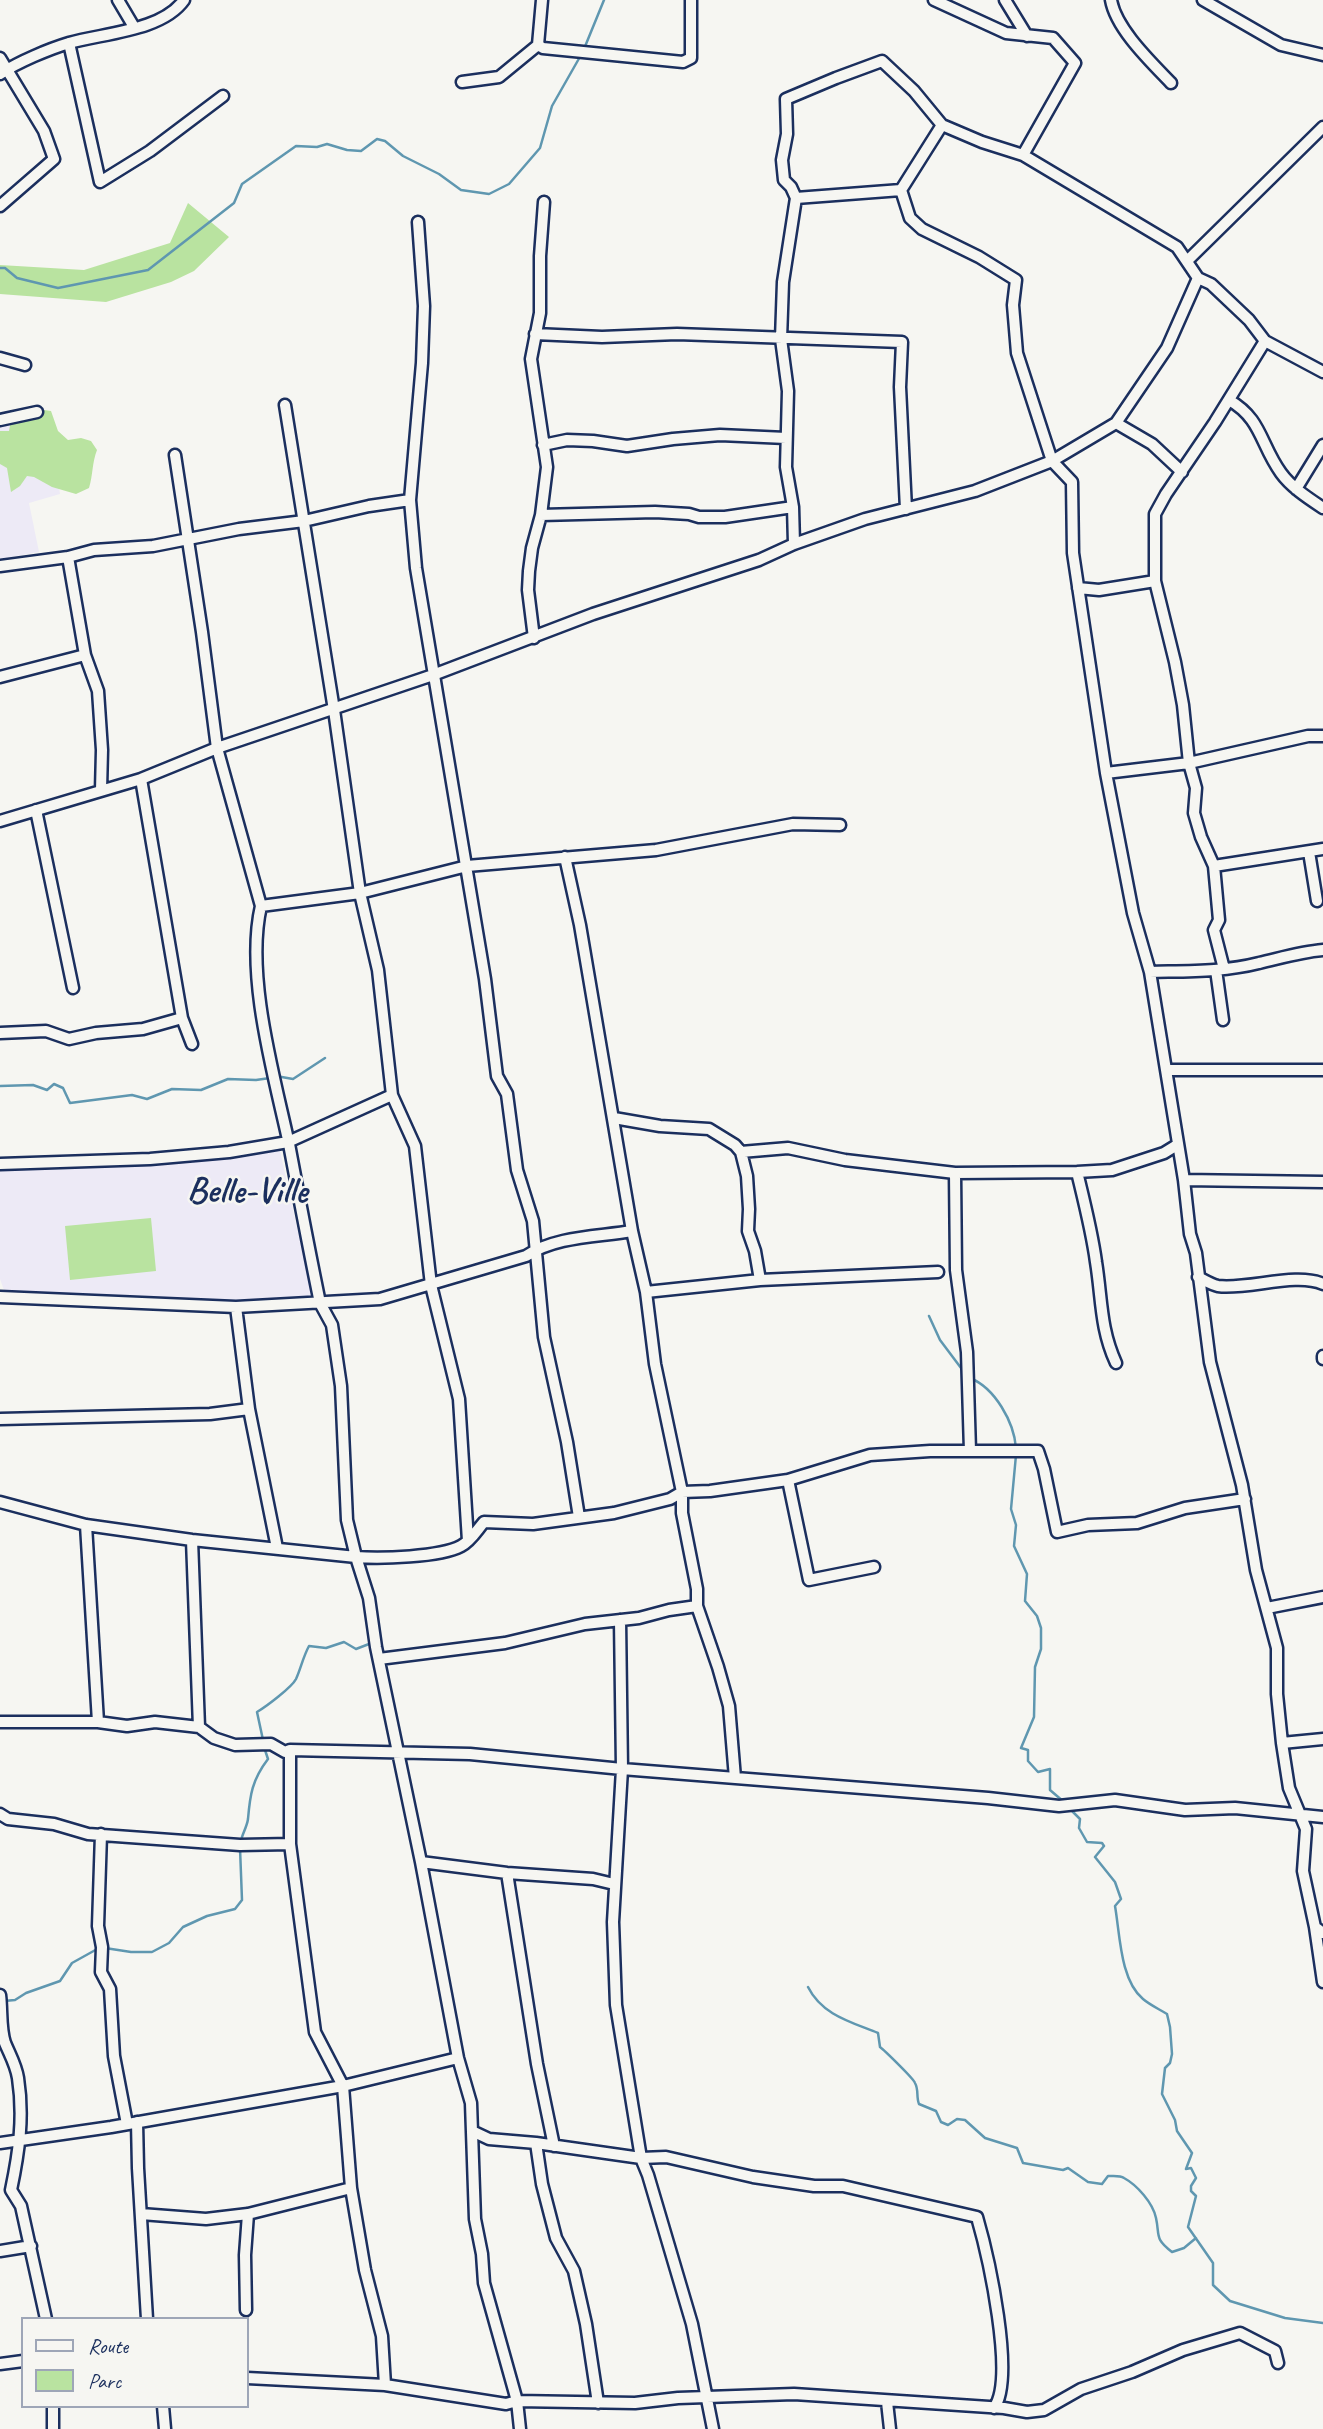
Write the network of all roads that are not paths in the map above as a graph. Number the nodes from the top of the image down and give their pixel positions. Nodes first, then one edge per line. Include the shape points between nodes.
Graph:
1 (118, 0) edge
2 (184, 0) edge
3 (542, 0) edge
4 (691, 0) edge
5 (934, 0) edge
6 (1005, 0) edge
7 (1111, 0) edge
8 (1203, 0) edge
9 (134, 27) junction
10 (1027, 36) junction
11 (69, 43) junction
12 (538, 45) junction
13 (1323, 55) edge
14 (0, 58) edge
15 (4, 72) edge
16 (462, 82) dead end
17 (1171, 83) dead end
18 (223, 96) dead end
19 (942, 125) junction
20 (1323, 127) edge
21 (1023, 155) junction
22 (901, 190) junction
23 (796, 198) junction
24 (544, 202) dead end
25 (0, 206) edge
26 (418, 222) dead end
27 (1187, 261) junction
28 (1198, 278) junction
29 (535, 334) junction
30 (781, 339) junction
31 (1265, 341) junction
32 (0, 359) edge
33 (25, 365) dead end
34 (1323, 372) edge
35 (1228, 400) junction
36 (285, 405) dead end
37 (37, 412) dead end
38 (0, 420) edge
39 (1116, 423) junction
40 (786, 438) junction
41 (543, 445) junction
42 (1323, 445) edge
43 (175, 454) dead end
44 (1052, 461) junction
45 (1182, 472) junction
46 (1296, 489) junction
47 (410, 500) junction
48 (793, 507) junction
49 (1323, 508) edge
50 (906, 509) junction
51 (541, 515) junction
52 (304, 521) junction
53 (188, 538) junction
54 (794, 544) junction
55 (68, 557) junction
56 (0, 566) edge
57 (1155, 581) junction
58 (1078, 589) junction
59 (534, 638) junction
60 (85, 655) junction
61 (433, 675) junction
62 (0, 677) edge
63 (334, 710) junction
64 (1323, 736) edge
65 (217, 748) junction
66 (1189, 763) junction
67 (1106, 773) junction
68 (141, 779) junction
69 (101, 790) junction
70 (36, 810) junction
71 (0, 821) edge
72 (840, 825) dead end
73 (1323, 849) edge
74 (1309, 852) junction
75 (565, 857) junction
76 (467, 866) junction
77 (1214, 866) junction
78 (359, 893) junction
79 (1317, 901) dead end
80 (261, 906) junction
81 (1323, 950) edge
82 (1220, 969) junction
83 (1150, 972) junction
84 (74, 988) dead end
85 (182, 1018) junction
86 (1223, 1020) dead end
87 (0, 1033) edge
88 (192, 1044) dead end
89 (1166, 1070) junction
90 (1323, 1070) edge
91 (392, 1095) junction
92 (614, 1118) junction
93 (288, 1143) junction
94 (1177, 1145) junction
95 (741, 1152) junction
96 (0, 1164) edge
97 (1077, 1171) junction
98 (956, 1173) junction
99 (1184, 1180) junction
100 (1323, 1182) edge
101 (632, 1231) junction
102 (536, 1249) junction
103 (939, 1272) dead end
104 (1198, 1277) junction
105 (760, 1280) junction
106 (1323, 1284) edge
107 (431, 1285) junction
108 (646, 1292) junction
109 (0, 1297) edge
110 (320, 1303) junction
111 (236, 1307) junction
112 (1116, 1363) dead end
113 (249, 1409) junction
114 (0, 1419) edge
115 (970, 1451) junction
116 (788, 1480) junction
117 (682, 1492) junction
118 (1245, 1499) junction
119 (0, 1502) edge
120 (579, 1517) junction
121 (86, 1525) junction
122 (192, 1540) junction
123 (468, 1541) junction
124 (277, 1548) junction
125 (356, 1557) junction
126 (874, 1567) dead end
127 (1323, 1597) edge
128 (696, 1606) junction
129 (1267, 1608) junction
130 (620, 1620) junction
131 (379, 1659) junction
132 (0, 1722) edge
133 (98, 1722) junction
134 (200, 1727) junction
135 (1323, 1739) edge
136 (1282, 1743) junction
137 (290, 1750) junction
138 (398, 1751) junction
139 (622, 1769) junction
140 (735, 1778) junction
141 (0, 1814) edge
142 (1299, 1814) junction
143 (1323, 1817) edge
144 (101, 1834) junction
145 (290, 1844) junction
146 (421, 1862) junction
147 (507, 1873) junction
148 (614, 1884) junction
149 (1319, 1930) edge
150 (1323, 1982) edge
151 (0, 1995) edge
152 (458, 2058) junction
153 (343, 2086) junction
154 (132, 2123) junction
155 (472, 2131) junction
156 (21, 2141) junction
157 (0, 2143) edge
158 (536, 2143) junction
159 (554, 2146) junction
160 (641, 2158) junction
161 (351, 2188) junction
162 (141, 2214) junction
163 (248, 2214) junction
164 (31, 2246) junction
165 (0, 2251) edge
166 (246, 2310) dead end
167 (46, 2317) edge
168 (147, 2317) edge
169 (21, 2361) edge
170 (1278, 2363) dead end
171 (0, 2364) edge
172 (248, 2378) edge
173 (385, 2385) junction
174 (708, 2398) junction
175 (517, 2401) junction
176 (887, 2402) junction
177 (598, 2403) junction
178 (53, 2408) edge
179 (163, 2408) edge
180 (994, 2408) junction
181 (53, 2429) edge
182 (165, 2429) edge
183 (520, 2429) edge
184 (713, 2429) edge
185 (891, 2429) edge

1 - 9 street
2 - 9 street via 159,20
3 - 12 street
4 - 12 street via 691,58 683,62
5 - 10 street via 1006,33
6 - 10 street
7 - 17 street via 1125,30
8 - 13 street via 1281,45
9 - 11 street
10 - 21 street via 1053,38 1075,63
11 - 15 street
11 - 18 street via 100,182
12 - 16 street via 499,77
14 - 15 street
15 - 25 street via 44,131 54,159
19 - 21 street
19 - 22 street
19 - 23 street via 882,61 786,99 784,180
20 - 27 street
21 - 27 street via 1177,247
22 - 23 street
22 - 44 street via 910,218 922,229 1016,280 1017,353
23 - 30 street via 783,282
24 - 29 street via 540,313
26 - 47 street via 424,306
27 - 28 street
28 - 31 street via 1211,284
28 - 39 street via 1167,348
29 - 30 street
29 - 41 street via 531,359
30 - 40 street via 788,391
30 - 50 street via 902,342
31 - 34 street
31 - 35 street
32 - 33 street
35 - 45 street
35 - 46 street via 1251,417 1271,459
36 - 52 street
37 - 38 street
39 - 44 street
39 - 45 street via 1152,444
40 - 41 street via 720,435 627,446 567,440
40 - 48 street
41 - 51 street via 547,467
42 - 46 street
43 - 53 street
44 - 50 street via 975,491
44 - 58 street via 1072,482
45 - 57 street via 1155,514
46 - 49 street
47 - 52 street
47 - 61 street
48 - 51 street via 725,517 654,512
48 - 54 street
50 - 54 street
51 - 59 street via 531,548 528,590
52 - 53 street
52 - 63 street
53 - 55 street
53 - 65 street
54 - 59 street
55 - 56 street
55 - 60 street
57 - 58 street
57 - 66 street via 1175,662
58 - 67 street
59 - 61 street
60 - 62 street
60 - 69 street via 98,691
61 - 63 street
61 - 76 street
63 - 65 street
63 - 78 street
64 - 66 street
65 - 68 street
65 - 80 street
66 - 67 street
66 - 77 street via 1196,788 1194,813
67 - 83 street via 1133,913
68 - 69 street
68 - 85 street
69 - 70 street
70 - 71 street
70 - 84 street
72 - 75 street via 793,824 656,850
73 - 74 street
74 - 77 street
74 - 79 street
75 - 76 street
75 - 92 street
76 - 78 street
76 - 102 street via 497,1076 507,1094 517,1170
77 - 82 street via 1219,920 1214,930
78 - 80 street
78 - 91 street via 378,970
80 - 93 street via 256,928 257,977
81 - 82 street
82 - 83 street
82 - 86 street
83 - 89 street
85 - 87 street via 143,1030 69,1039 46,1031
85 - 88 street
89 - 90 street
89 - 94 street
91 - 93 street
91 - 107 street via 415,1146
92 - 95 street via 709,1129
92 - 101 street
93 - 96 street via 150,1159
93 - 110 street
94 - 97 street via 1112,1170
94 - 99 street
95 - 98 street via 788,1148
95 - 105 street via 749,1198 748,1231
97 - 98 street
97 - 112 street via 1097,1264 1100,1308
98 - 115 street via 956,1270 967,1352
99 - 100 street
99 - 104 street
101 - 102 street
101 - 108 street
102 - 107 street
102 - 120 street via 544,1338
103 - 105 street
104 - 106 street via 1217,1286 1286,1281
104 - 118 street via 1210,1362
105 - 108 street
107 - 110 street via 380,1299
107 - 123 street via 459,1399
108 - 117 street via 655,1364
109 - 111 street
110 - 111 street
110 - 125 street via 332,1325 341,1386 347,1520
111 - 113 street
113 - 114 street
113 - 124 street
115 - 116 street via 870,1455
115 - 118 street via 1038,1451 1057,1532 1088,1525 1138,1523 1185,1508
116 - 117 street
116 - 126 street via 809,1580
117 - 120 street via 614,1513
117 - 128 street via 698,1590
118 - 129 street
119 - 121 street
120 - 123 street via 533,1524 484,1522
121 - 122 street
121 - 133 street
122 - 124 street
122 - 134 street
123 - 125 street via 460,1547 419,1555
124 - 125 street
125 - 131 street via 369,1598
127 - 129 street
128 - 130 street
128 - 140 street via 729,1706
129 - 136 street via 1277,1648
130 - 131 street via 505,1643
130 - 139 street
131 - 138 street
132 - 133 street
133 - 134 street
134 - 137 street via 235,1745 271,1744
135 - 136 street
136 - 142 street via 1289,1788
137 - 138 street
137 - 145 street
138 - 139 street
138 - 146 street
139 - 140 street
139 - 148 street
140 - 142 street via 1059,1806 1115,1800 1185,1810 1235,1808
141 - 144 street
142 - 143 street
142 - 149 street via 1306,1829 1303,1871
144 - 145 street via 240,1846
144 - 154 street via 101,1972 110,1989 114,2056
145 - 153 street via 315,2032
146 - 147 street
146 - 152 street
147 - 148 street
147 - 159 street
148 - 160 street via 616,2005
149 - 150 street
151 - 156 street via 5,2042 18,2079
152 - 153 street
152 - 155 street via 471,2103
153 - 154 street
153 - 161 street
154 - 156 street
154 - 162 street
155 - 158 street via 489,2139
155 - 175 street via 475,2219 484,2283
156 - 157 street
156 - 164 street via 11,2190 21,2206
158 - 159 street
158 - 177 street via 556,2238 574,2271
159 - 160 street
160 - 174 street via 692,2324
160 - 180 street via 666,2157 753,2177 842,2186 978,2217 994,2291 1000,2351 1000,2399
161 - 163 street
161 - 173 street via 382,2336
162 - 163 street via 206,2219
162 - 168 street
163 - 166 street
164 - 165 street
164 - 167 street
169 - 171 street
170 - 180 street via 1275,2351 1240,2333 1081,2389 1044,2410
172 - 173 street
173 - 175 street via 484,2402
174 - 176 street via 794,2394
174 - 177 street
174 - 184 street
175 - 177 street
175 - 183 street
176 - 180 street
176 - 185 street
178 - 181 street
179 - 182 street

